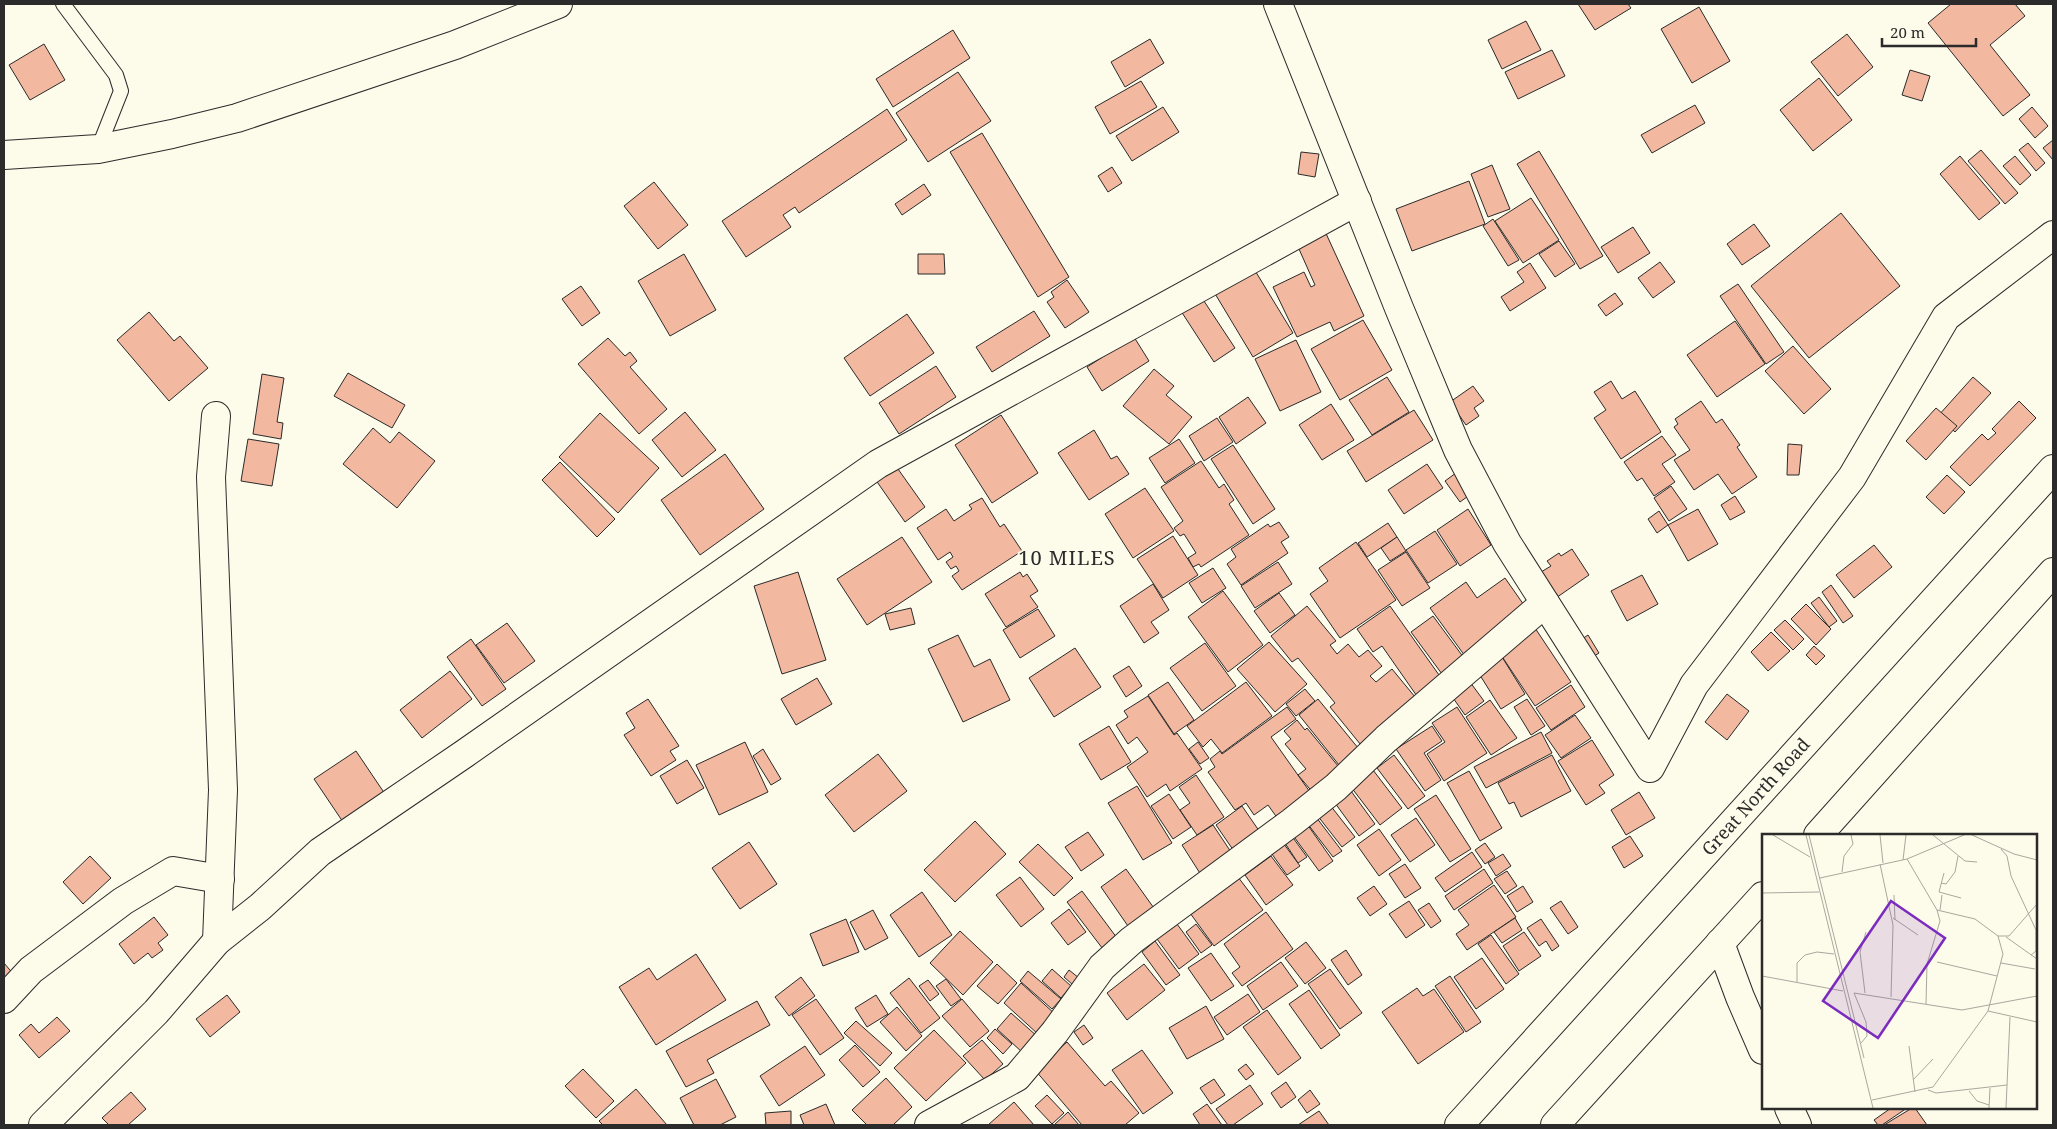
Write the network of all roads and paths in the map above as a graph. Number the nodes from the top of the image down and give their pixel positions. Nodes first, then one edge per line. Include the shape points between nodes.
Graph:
1 (63, 4) edge
2 (558, 4) edge
3 (1278, 4) edge
4 (98, 149) junction
5 (4, 155) edge
6 (1357, 201) junction
7 (2053, 235) edge
8 (216, 416) dead end
9 (2053, 469) edge
10 (2053, 572) edge
11 (1546, 603) junction
12 (1819, 834) edge
13 (220, 879) junction
14 (1762, 897) edge
15 (217, 941) junction
16 (1720, 943) junction
17 (4, 999) edge
18 (1762, 1048) edge
19 (1789, 1109) edge
20 (42, 1125) edge
21 (929, 1125) edge
22 (1459, 1125) edge
23 (1555, 1125) edge
24 (1797, 1125) edge

1 - 4 lane via 116,75 121,91
2 - 4 main road via 455,45 237,118
3 - 6 main road
4 - 5 main road
6 - 11 main road via 1458,450 1507,543
6 - 15 main road via 878,464 320,852
7 - 11 main road via 1946,317 1852,477 1694,685 1650,768
8 - 13 main road via 211,477 223,790
9 - 22 main road, Great North Road
10 - 12 main road
11 - 21 main road via 1336,787 1132,940 1102,967 1055,1032 1017,1077
13 - 15 main road
13 - 17 main road via 173,871 123,901 38,965
14 - 16 main road
15 - 20 main road via 156,1012
16 - 18 main road
16 - 23 main road
19 - 24 main road

